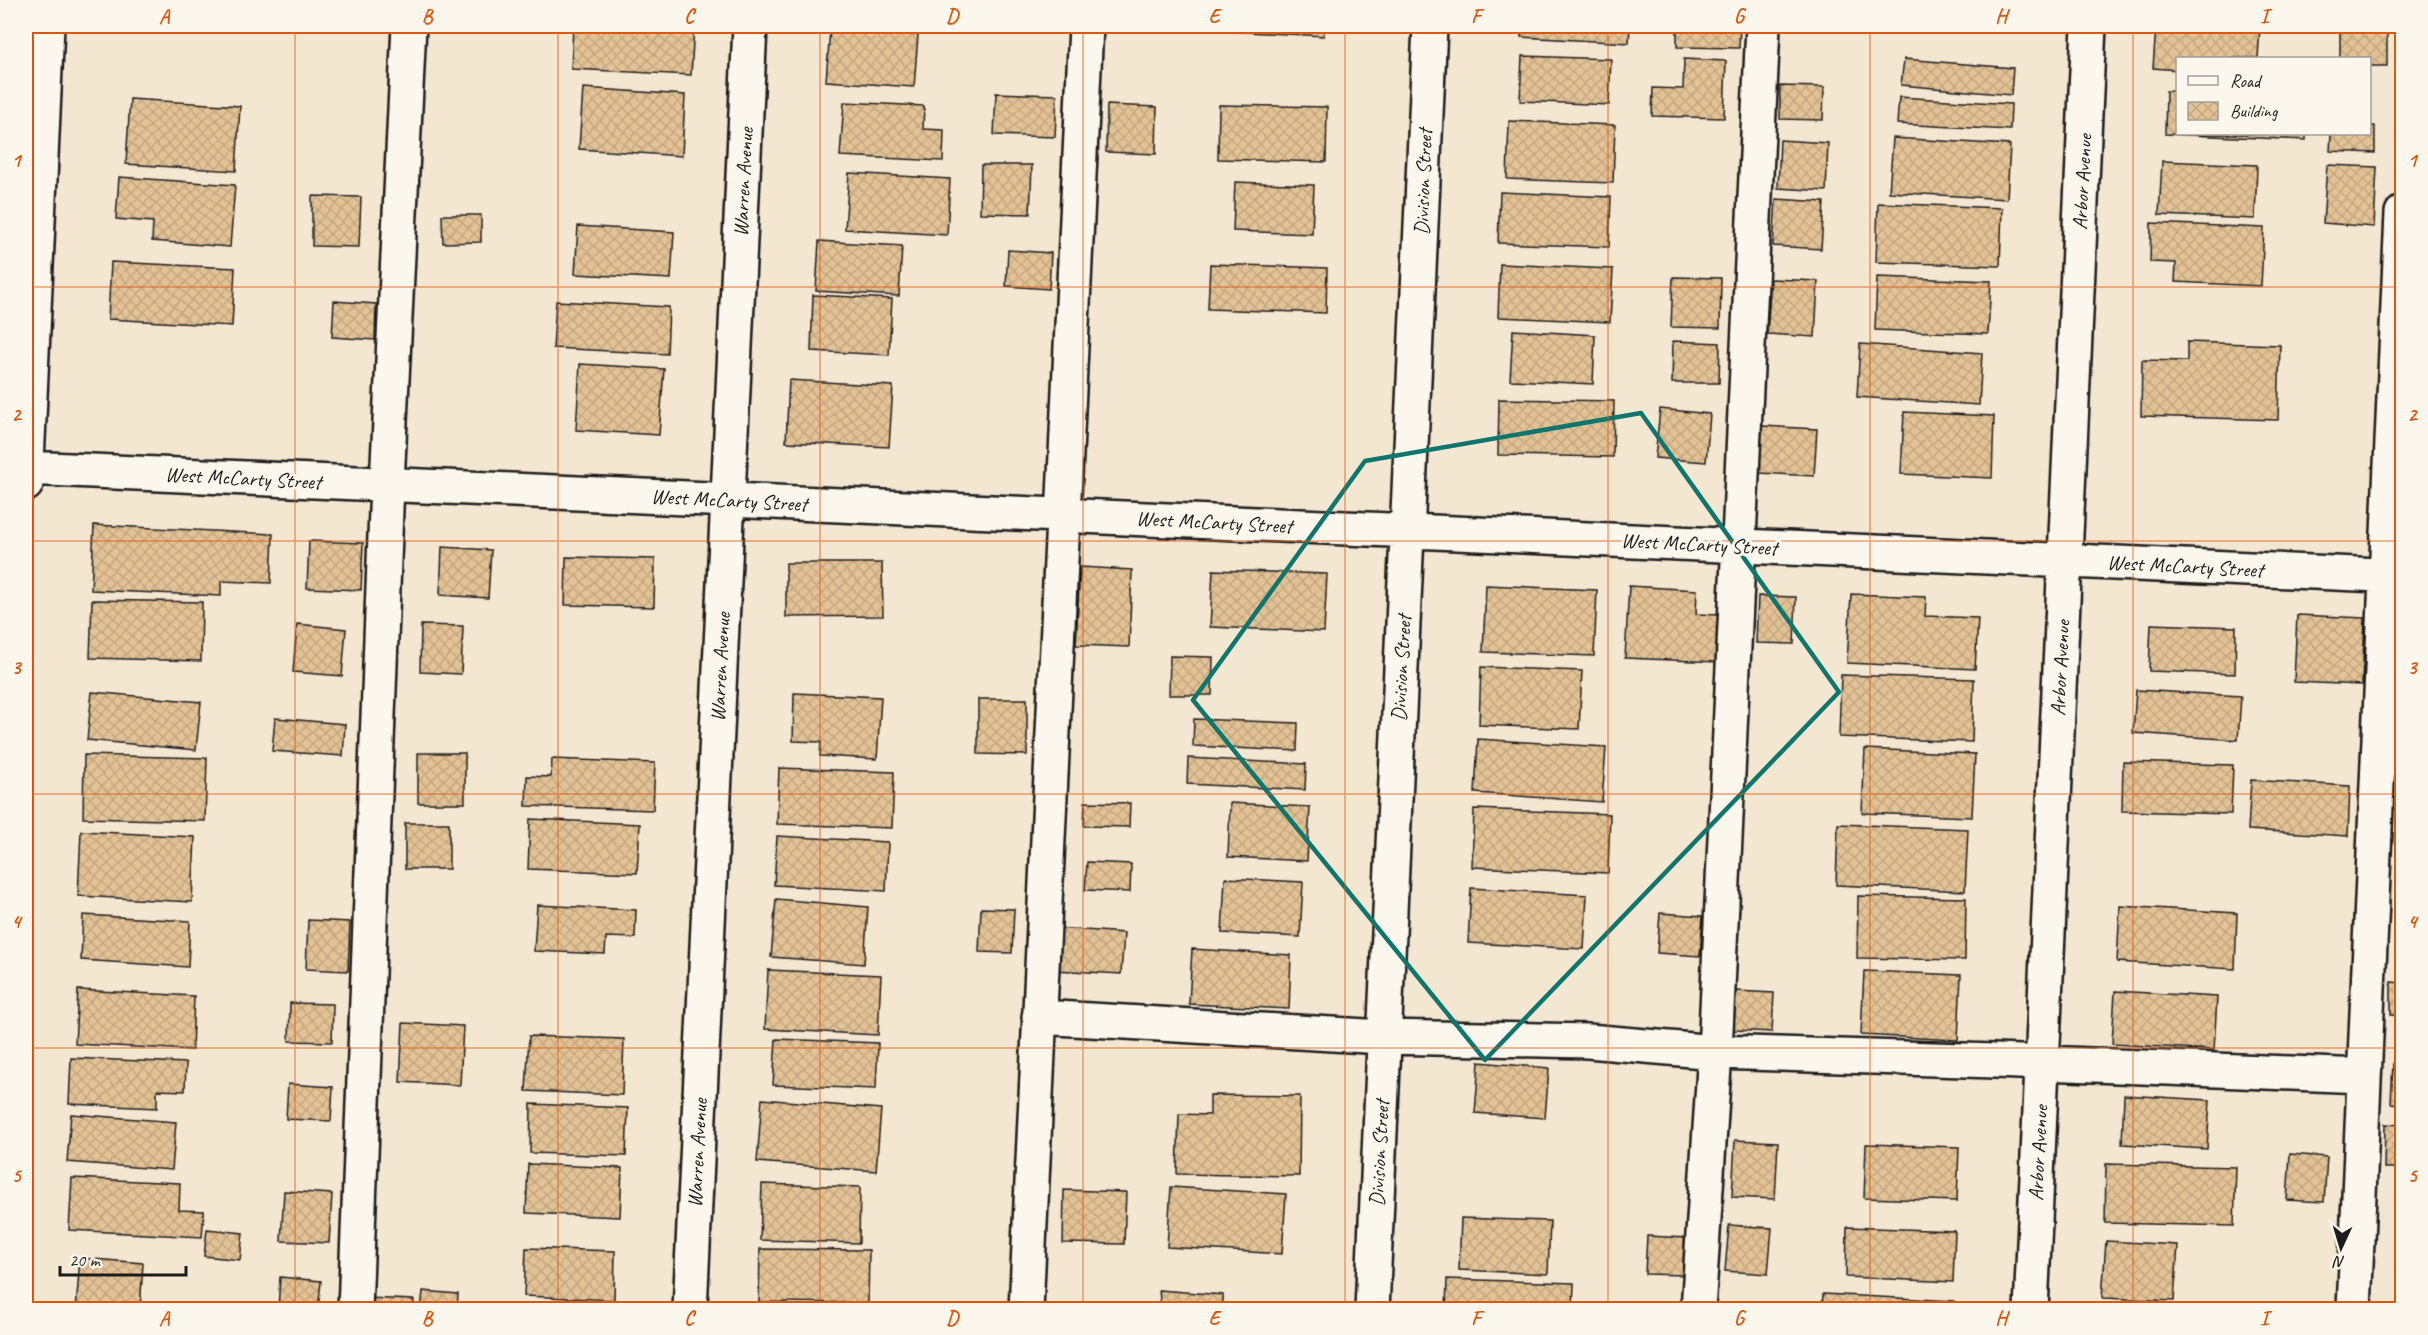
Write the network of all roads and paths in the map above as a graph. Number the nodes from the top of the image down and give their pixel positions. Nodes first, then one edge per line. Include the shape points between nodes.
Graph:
1 (47, 26) edge
2 (409, 26) edge
3 (750, 26) edge
4 (1086, 26) edge
5 (1430, 26) edge
6 (1763, 26) edge
7 (2089, 26) edge
8 (2403, 213) edge
9 (26, 468) edge
10 (26, 484) edge
11 (387, 484) junction
12 (728, 500) junction
13 (1061, 515) junction
14 (1407, 531) junction
15 (1738, 546) junction
16 (2065, 561) junction
17 (2395, 576) edge
18 (1039, 1017) junction
19 (1384, 1037) junction
20 (1715, 1052) junction
21 (2042, 1062) junction
22 (2363, 1076) junction
23 (355, 1310) edge
24 (690, 1310) edge
25 (1026, 1310) edge
26 (1371, 1310) edge
27 (1698, 1310) edge
28 (2031, 1310) edge
29 (2354, 1310) edge

1 - 9 street
2 - 11 street
3 - 12 street, Warren Avenue
4 - 13 street
5 - 14 street, Division Street
6 - 15 street
7 - 16 street, Arbor Avenue
8 - 17 street
9 - 10 street
9 - 11 street, West McCarty Street
11 - 12 street, West McCarty Street
11 - 23 street
12 - 13 street, West McCarty Street
12 - 24 street, Warren Avenue
13 - 14 street, West McCarty Street
13 - 18 street
14 - 15 street, West McCarty Street
14 - 19 street, Division Street
15 - 16 street, West McCarty Street
15 - 20 street
16 - 17 street, West McCarty Street
16 - 21 street, Arbor Avenue
17 - 22 street
18 - 19 street
18 - 25 street
19 - 20 street via 1588,1041
19 - 26 street, Division Street
20 - 21 street
20 - 27 street
21 - 22 street
21 - 28 street, Arbor Avenue
22 - 29 street

